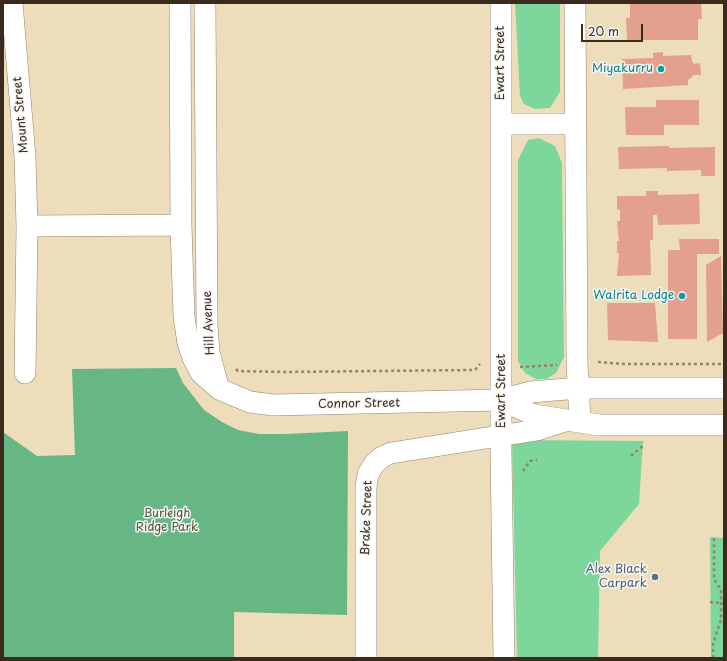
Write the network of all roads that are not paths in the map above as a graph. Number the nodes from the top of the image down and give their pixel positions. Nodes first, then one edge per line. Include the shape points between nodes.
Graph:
1 (12, 3) edge
2 (180, 3) edge
3 (205, 3) edge
4 (501, 3) edge
5 (575, 3) edge
6 (501, 124) junction
7 (574, 124) junction
8 (181, 225) junction
9 (27, 226) junction
10 (25, 373) dead end
11 (579, 388) junction
12 (724, 388) edge
13 (219, 389) junction
14 (501, 400) junction
15 (574, 421) junction
16 (724, 425) edge
17 (501, 435) junction
18 (366, 658) edge
19 (504, 658) edge

1 - 9 street, Mount Street via 25,157
2 - 8 street, Hill Avenue
3 - 13 street, Hill Avenue via 207,325 211,361
4 - 6 street, Ewart Street
5 - 7 street
6 - 7 street
6 - 14 street, Ewart Street
7 - 11 street
8 - 9 street
8 - 13 street, Hill Avenue via 183,305 188,343 201,373
9 - 10 street, Mount Street
11 - 12 street, Connor Street
11 - 14 street, Connor Street via 531,392
11 - 15 street
13 - 14 street, Connor Street via 250,402 273,405
14 - 15 street, Connor Street via 534,415
14 - 17 street, Ewart Street
15 - 16 street, Connor Street via 599,425
15 - 17 street, Brake Street
17 - 18 street, Brake Street via 391,453 378,460 371,469 366,487
17 - 19 street, Ewart Street

